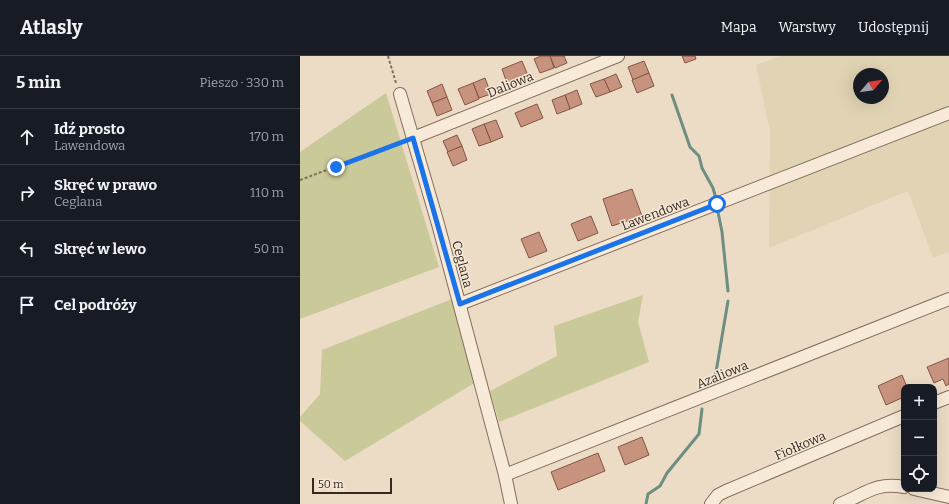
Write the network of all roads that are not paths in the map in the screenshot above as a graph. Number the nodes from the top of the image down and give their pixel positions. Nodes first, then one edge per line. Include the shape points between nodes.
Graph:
1 (618, 56) edge
2 (400, 94) road end
3 (949, 113) edge
4 (413, 138) junction
5 (949, 299) edge
6 (460, 304) junction
7 (949, 397) edge
8 (937, 402) edge
9 (901, 417) edge
10 (505, 475) junction
11 (901, 486) edge
12 (927, 492) edge
13 (949, 497) edge
14 (512, 504) edge
15 (710, 504) edge
16 (840, 504) edge

1 - 4 street, Daliowa
2 - 4 street, Ceglana
3 - 6 street, Lawendowa
4 - 6 street, Ceglana
5 - 10 street, Azaliowa
6 - 10 street, Ceglana
7 - 8 street
9 - 15 street, Fiołkowa via 718,495
10 - 14 street, Ceglana
11 - 16 street via 880,486
12 - 13 street

